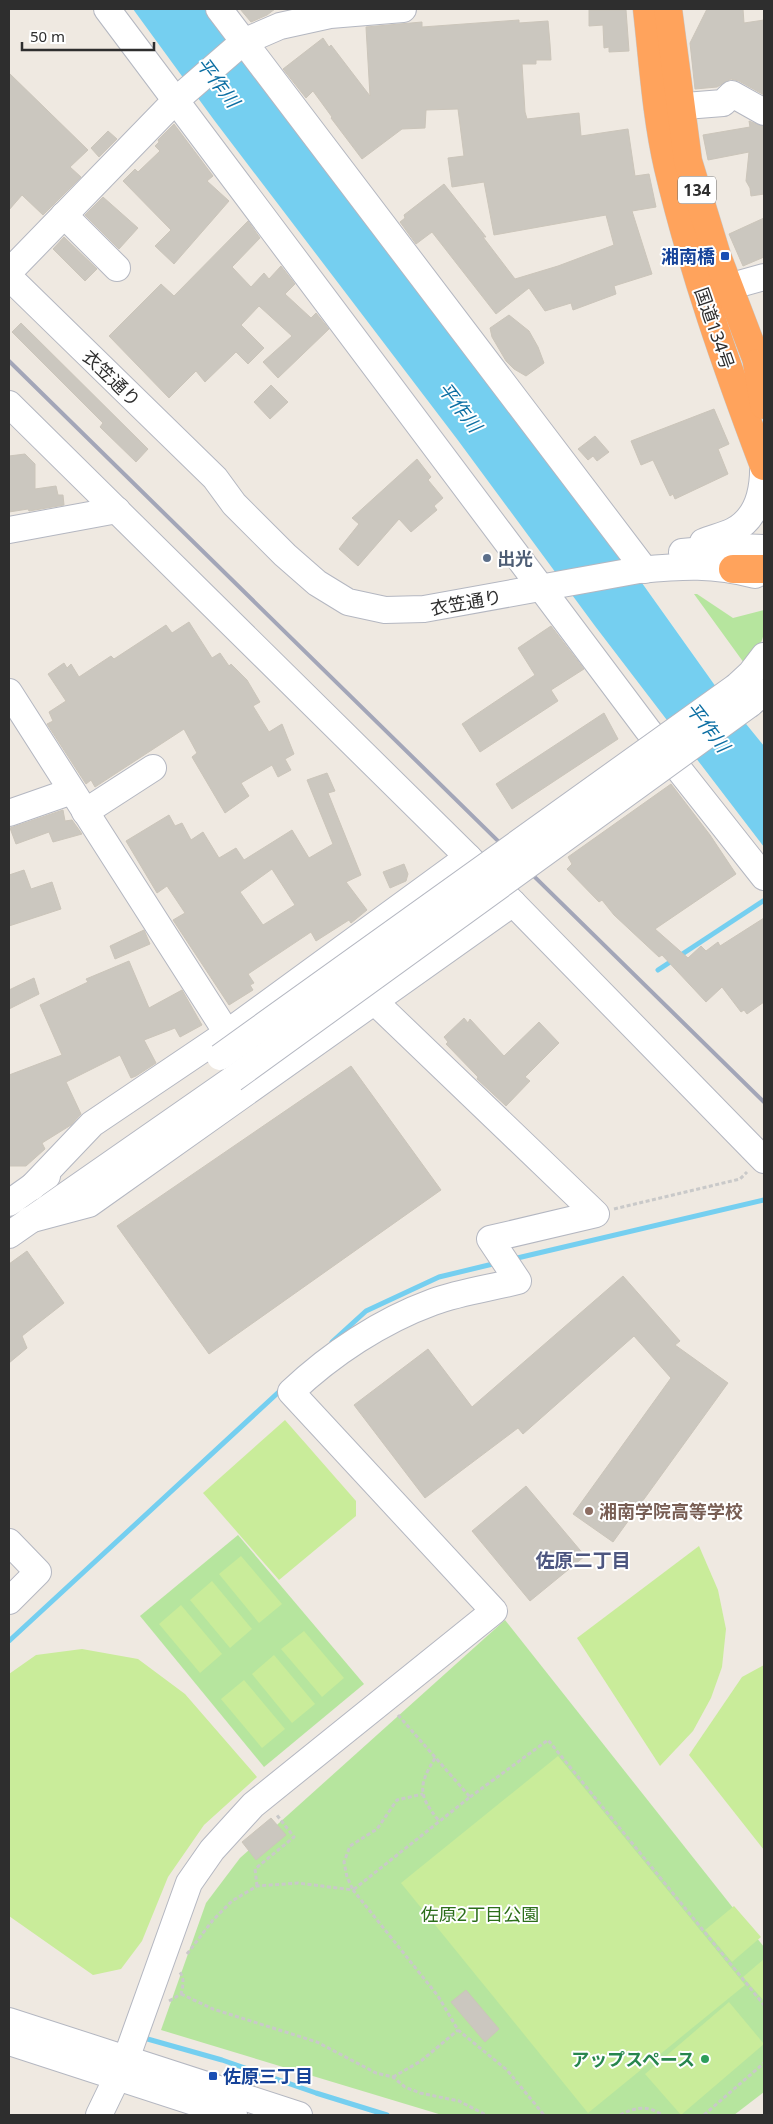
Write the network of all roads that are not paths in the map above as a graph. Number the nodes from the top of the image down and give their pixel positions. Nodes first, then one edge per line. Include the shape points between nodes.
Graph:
1 (107, 9) edge
2 (218, 9) edge
3 (391, 9) edge
4 (403, 9) edge
5 (647, 9) edge
6 (668, 9) edge
7 (241, 44) junction
8 (178, 99) junction
9 (670, 107) junction
10 (764, 112) edge
11 (64, 215) junction
12 (117, 268) dead end
13 (9, 272) edge
14 (9, 277) edge
15 (764, 277) edge
16 (728, 287) junction
17 (762, 376) edge
18 (9, 404) edge
19 (764, 405) edge
20 (764, 464) edge
21 (117, 510) junction
22 (9, 530) edge
23 (764, 548) edge
24 (639, 563) junction
25 (733, 569) junction
26 (764, 569) edge
27 (764, 578) edge
28 (543, 582) junction
29 (764, 656) edge
30 (9, 692) edge
31 (756, 694) edge
32 (153, 768) dead end
33 (72, 791) junction
34 (86, 812) junction
35 (9, 813) edge
36 (468, 857) junction
37 (764, 877) edge
38 (436, 880) junction
39 (513, 903) junction
40 (479, 927) junction
41 (375, 1002) junction
42 (224, 1045) junction
43 (763, 1159) edge
44 (9, 1203) edge
45 (30, 1220) junction
46 (9, 1234) edge
47 (9, 1542) edge
48 (9, 1601) edge
49 (9, 2021) edge
50 (9, 2042) edge
51 (121, 2068) junction
52 (99, 2115) edge
53 (234, 2115) edge
54 (299, 2115) edge

1 - 8 street
2 - 7 street
3 - 4 street
3 - 7 street via 288,24
5 - 9 highway, 国道134号 / 134
6 - 9 highway, 国道134号 / 134
7 - 8 street
7 - 24 street
8 - 11 street
8 - 28 street
9 - 10 street via 723,102 732,94
9 - 16 highway, 国道134号 / 134
9 - 20 highway, 国道134号 / 134 via 668,165 703,295
11 - 12 street
11 - 13 street
14 - 28 street, 衣笠通り via 215,478 245,495 326,574 355,591 386,598 419,597
15 - 16 street
16 - 17 highway, 国道134号 / 134
17 - 19 highway, 国道134号
18 - 21 street
20 - 24 street, 衣笠通り via 761,495 751,515 734,530
21 - 22 street
21 - 36 street
23 - 24 street, 衣笠通り via 707,549
24 - 25 street, 衣笠通り
24 - 28 street, 衣笠通り
25 - 26 highway
25 - 27 street, 衣笠通り
28 - 37 street via 689,783
29 - 31 street via 751,673
30 - 33 street
31 - 42 street, bridge
31 - 45 street, bridge via 233,1079
32 - 34 street
33 - 34 street
33 - 35 street
34 - 42 street
36 - 38 street
36 - 39 street
38 - 40 street
38 - 42 street
39 - 40 street
39 - 43 street
40 - 41 street
41 - 45 street via 89,1204
41 - 51 street via 596,1214 490,1239 518,1281 434,1301 381,1325 315,1369 291,1392 494,1611 253,1805 212,1850 188,1883
42 - 44 street
45 - 46 street
47 - 48 street via 38,1572
49 - 51 street
50 - 51 street
51 - 52 street
51 - 53 street
51 - 54 street

